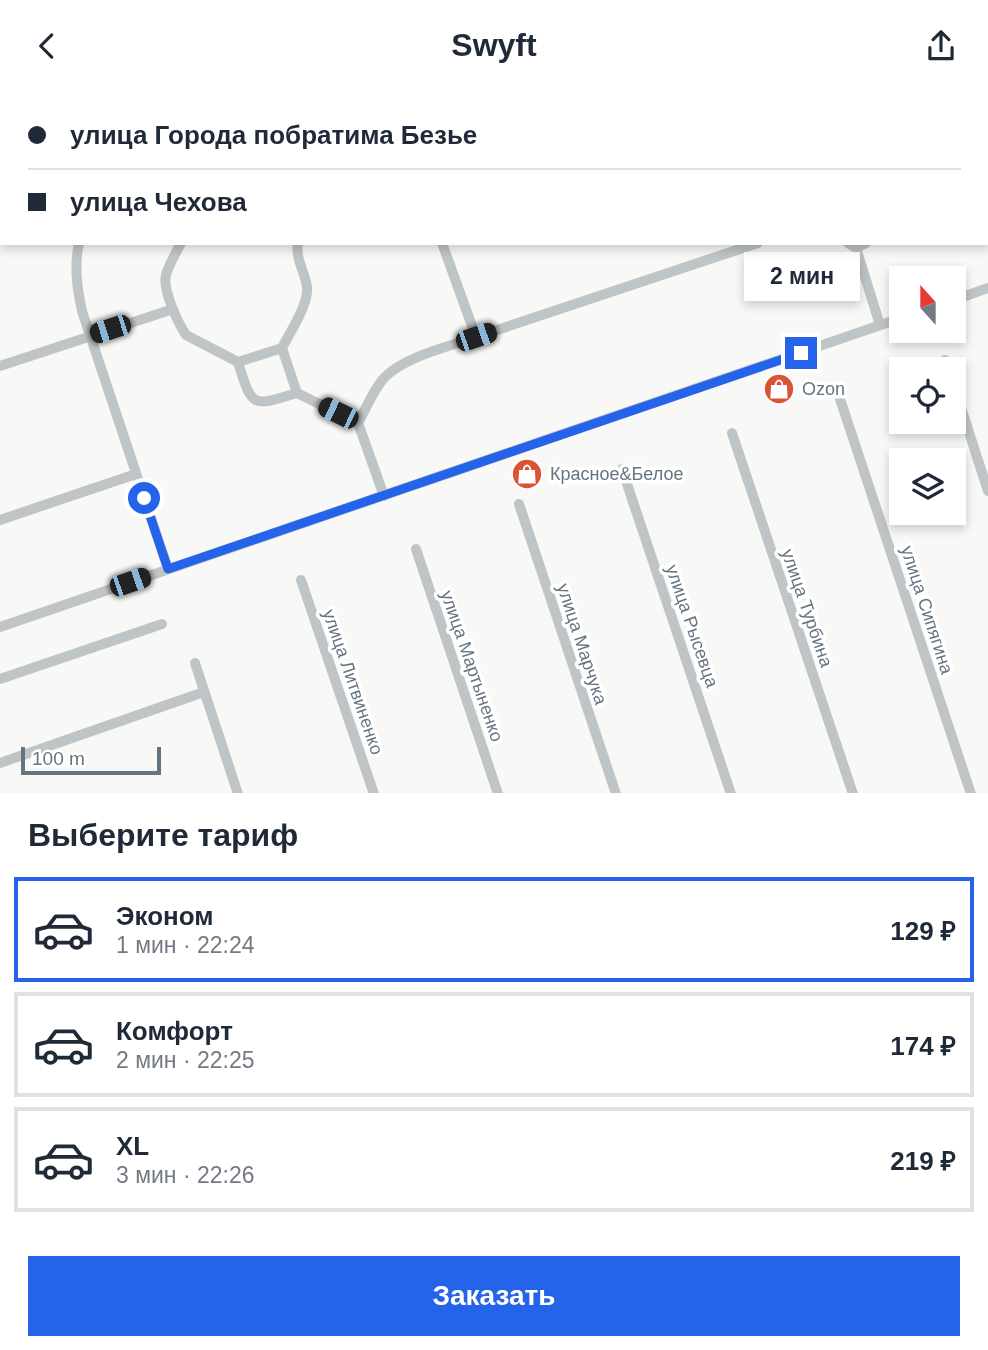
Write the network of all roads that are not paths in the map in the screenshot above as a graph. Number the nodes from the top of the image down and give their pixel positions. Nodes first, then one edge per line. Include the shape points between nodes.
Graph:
1 (78, 245) edge
2 (180, 245) edge
3 (298, 245) edge
4 (443, 245) edge
5 (752, 245) edge
6 (857, 245) edge
7 (988, 288) edge
8 (966, 296) edge
9 (173, 309) junction
10 (889, 322) edge
11 (880, 325) junction
12 (89, 336) junction
13 (476, 337) junction
14 (282, 348) junction
15 (238, 362) junction
16 (0, 366) edge
17 (297, 393) junction
18 (839, 396) dead end
19 (358, 423) junction
20 (966, 423) edge
21 (732, 433) dead end
22 (622, 469) dead end
23 (136, 474) junction
24 (988, 491) edge
25 (384, 496) junction
26 (519, 504) dead end
27 (0, 520) edge
28 (416, 549) dead end
29 (168, 569) junction
30 (301, 580) dead end
31 (162, 624) dead end
32 (0, 627) edge
33 (195, 663) dead end
34 (0, 679) edge
35 (204, 692) junction
36 (0, 763) edge
37 (238, 793) edge
38 (374, 793) edge
39 (498, 793) edge
40 (616, 793) edge
41 (731, 793) edge
42 (853, 793) edge
43 (971, 793) edge

1 - 12 street via 76,284
2 - 9 street via 166,277
3 - 14 street via 307,295
4 - 13 street
5 - 13 street
6 - 11 street
7 - 8 street
9 - 12 street
9 - 15 street via 186,335
10 - 11 street
11 - 25 street
12 - 16 street
12 - 23 street
13 - 19 street via 397,367 384,377
14 - 15 street
14 - 17 street
15 - 17 street via 253,399 267,402
17 - 19 street
18 - 43 street, улица Сипягина
19 - 25 street
20 - 24 street
21 - 42 street, улица Турбина
22 - 41 street, улица Рысевца
23 - 27 street
23 - 29 street
25 - 29 street
26 - 40 street, улица Марчука
28 - 39 street, улица Мартыненко
29 - 32 street
30 - 38 street, улица Литвиненко
31 - 34 street
33 - 35 street
35 - 36 street
35 - 37 street

